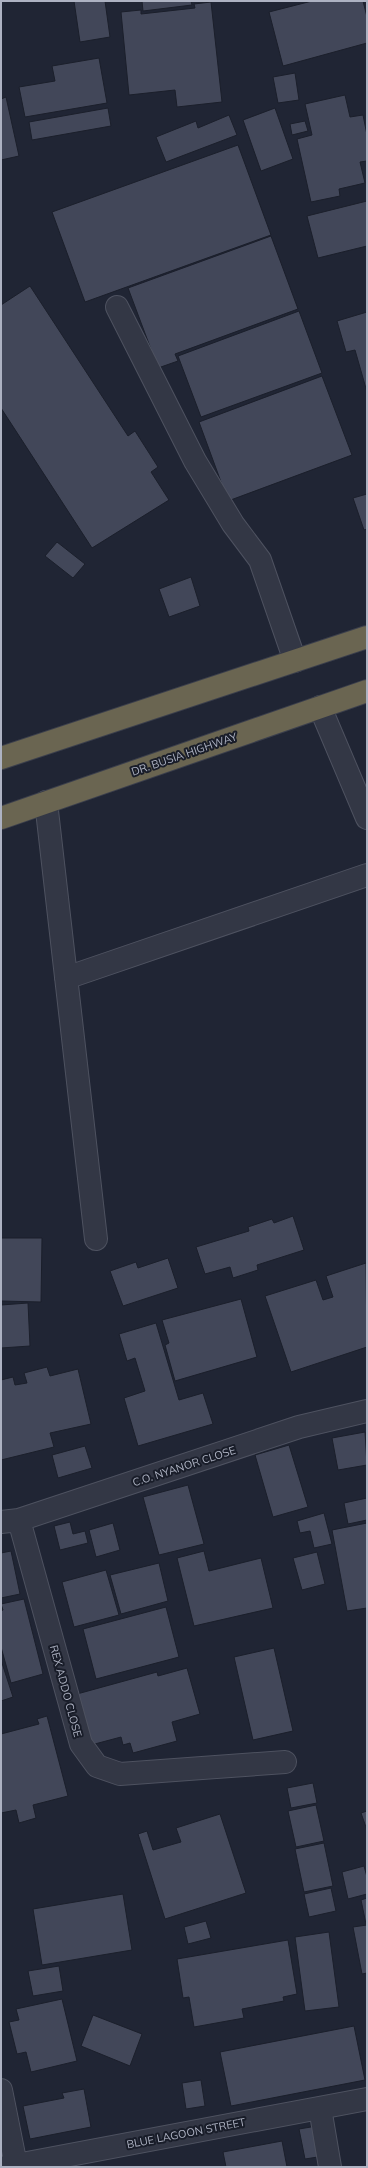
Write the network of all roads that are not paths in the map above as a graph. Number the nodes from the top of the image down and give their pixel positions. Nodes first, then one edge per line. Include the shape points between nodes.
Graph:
1 (117, 307) dead end
2 (367, 637) edge
3 (295, 661) junction
4 (367, 691) edge
5 (320, 707) junction
6 (1, 758) edge
7 (46, 802) junction
8 (1, 818) edge
9 (367, 818) edge
10 (367, 875) edge
11 (66, 978) junction
12 (96, 1240) dead end
13 (367, 1411) edge
14 (10, 1521) edge
15 (285, 1762) dead end
16 (1, 2090) edge
17 (367, 2099) edge
18 (320, 2108) junction
19 (11, 2166) edge
20 (330, 2167) edge

1 - 3 street via 195,461 233,524 260,560
2 - 3 highway
3 - 6 highway
4 - 5 highway, DR. BUSIA HIGHWAY
5 - 7 highway, DR. BUSIA HIGHWAY
5 - 9 street
7 - 8 highway, DR. BUSIA HIGHWAY
7 - 11 street
10 - 11 street
11 - 12 street
13 - 14 street, C.O. NYANOR CLOSE via 299,1427
14 - 15 street, REX ADDO CLOSE via 81,1744 97,1766 120,1774
16 - 19 street
17 - 18 street, BLUE LAGOON STREET
18 - 19 street, BLUE LAGOON STREET
18 - 20 street

